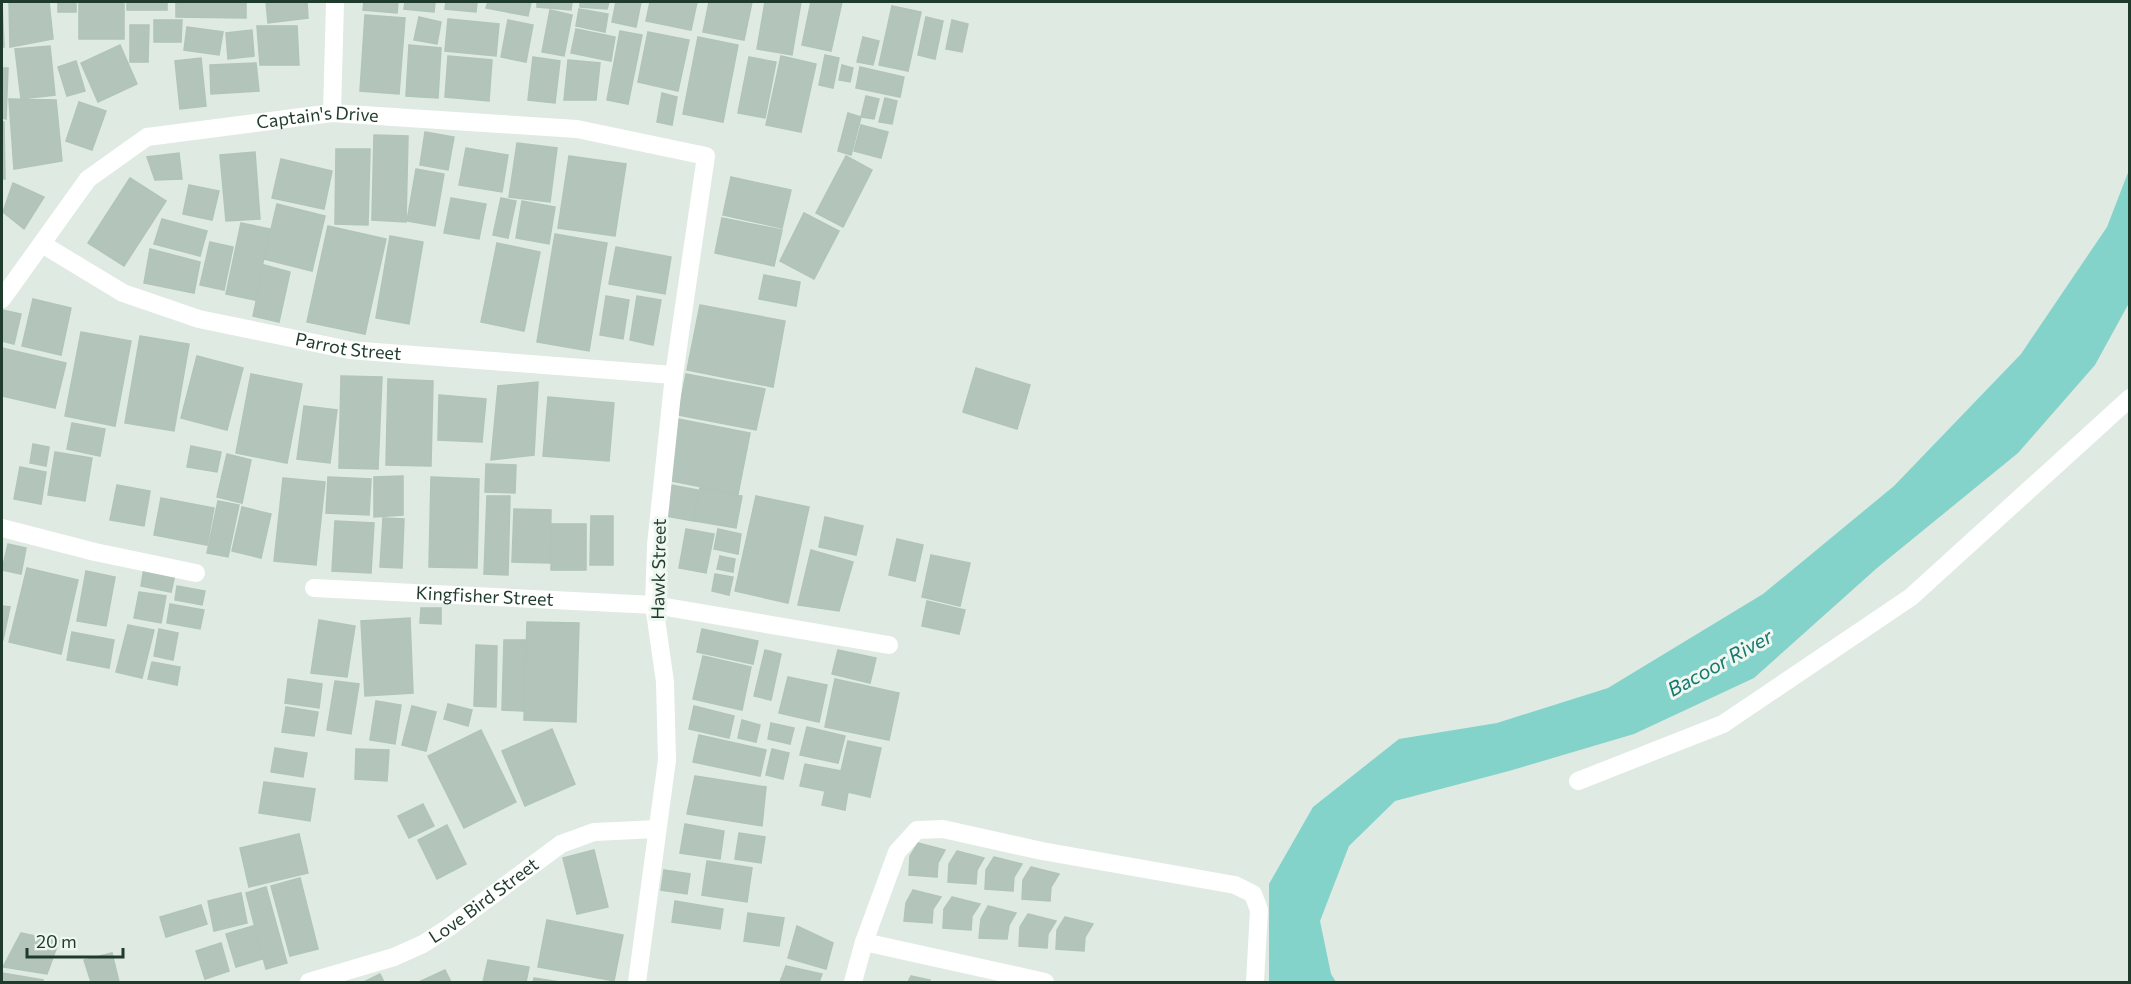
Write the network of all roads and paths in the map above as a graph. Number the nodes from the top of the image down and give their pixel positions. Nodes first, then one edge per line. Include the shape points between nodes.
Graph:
1 (335, 2) edge
2 (332, 113) junction
3 (706, 156) joint
4 (42, 244) junction
5 (2, 299) edge
6 (674, 375) junction
7 (2130, 398) edge
8 (2, 528) edge
9 (196, 573) dead end
10 (314, 588) dead end
11 (654, 605) junction
12 (889, 645) dead end
13 (1578, 781) dead end
14 (657, 829) junction
15 (864, 942) junction
16 (309, 982) edge
17 (636, 982) edge
18 (853, 982) edge
19 (1045, 982) edge
20 (1255, 982) edge

1 - 2 street
2 - 3 street, Captain's Drive via 576,129
2 - 4 street, Captain's Drive via 147,137 88,179
3 - 6 street, Hawk Street
4 - 5 street, Captain's Drive
4 - 6 street, Parrot Street via 123,292 199,319 349,351
6 - 11 street, Hawk Street via 656,545
7 - 13 street via 1911,597 1723,724
8 - 9 street
10 - 11 street, Kingfisher Street
11 - 12 street, Kingfisher Street
11 - 14 street, Hawk Street via 665,682 667,760
14 - 16 street, Love Bird Street via 594,832 561,844 423,944 394,957
14 - 17 street, Hawk Street
15 - 18 street
15 - 19 street
15 - 20 street via 897,852 917,830 943,829 1235,885 1253,894 1259,910

